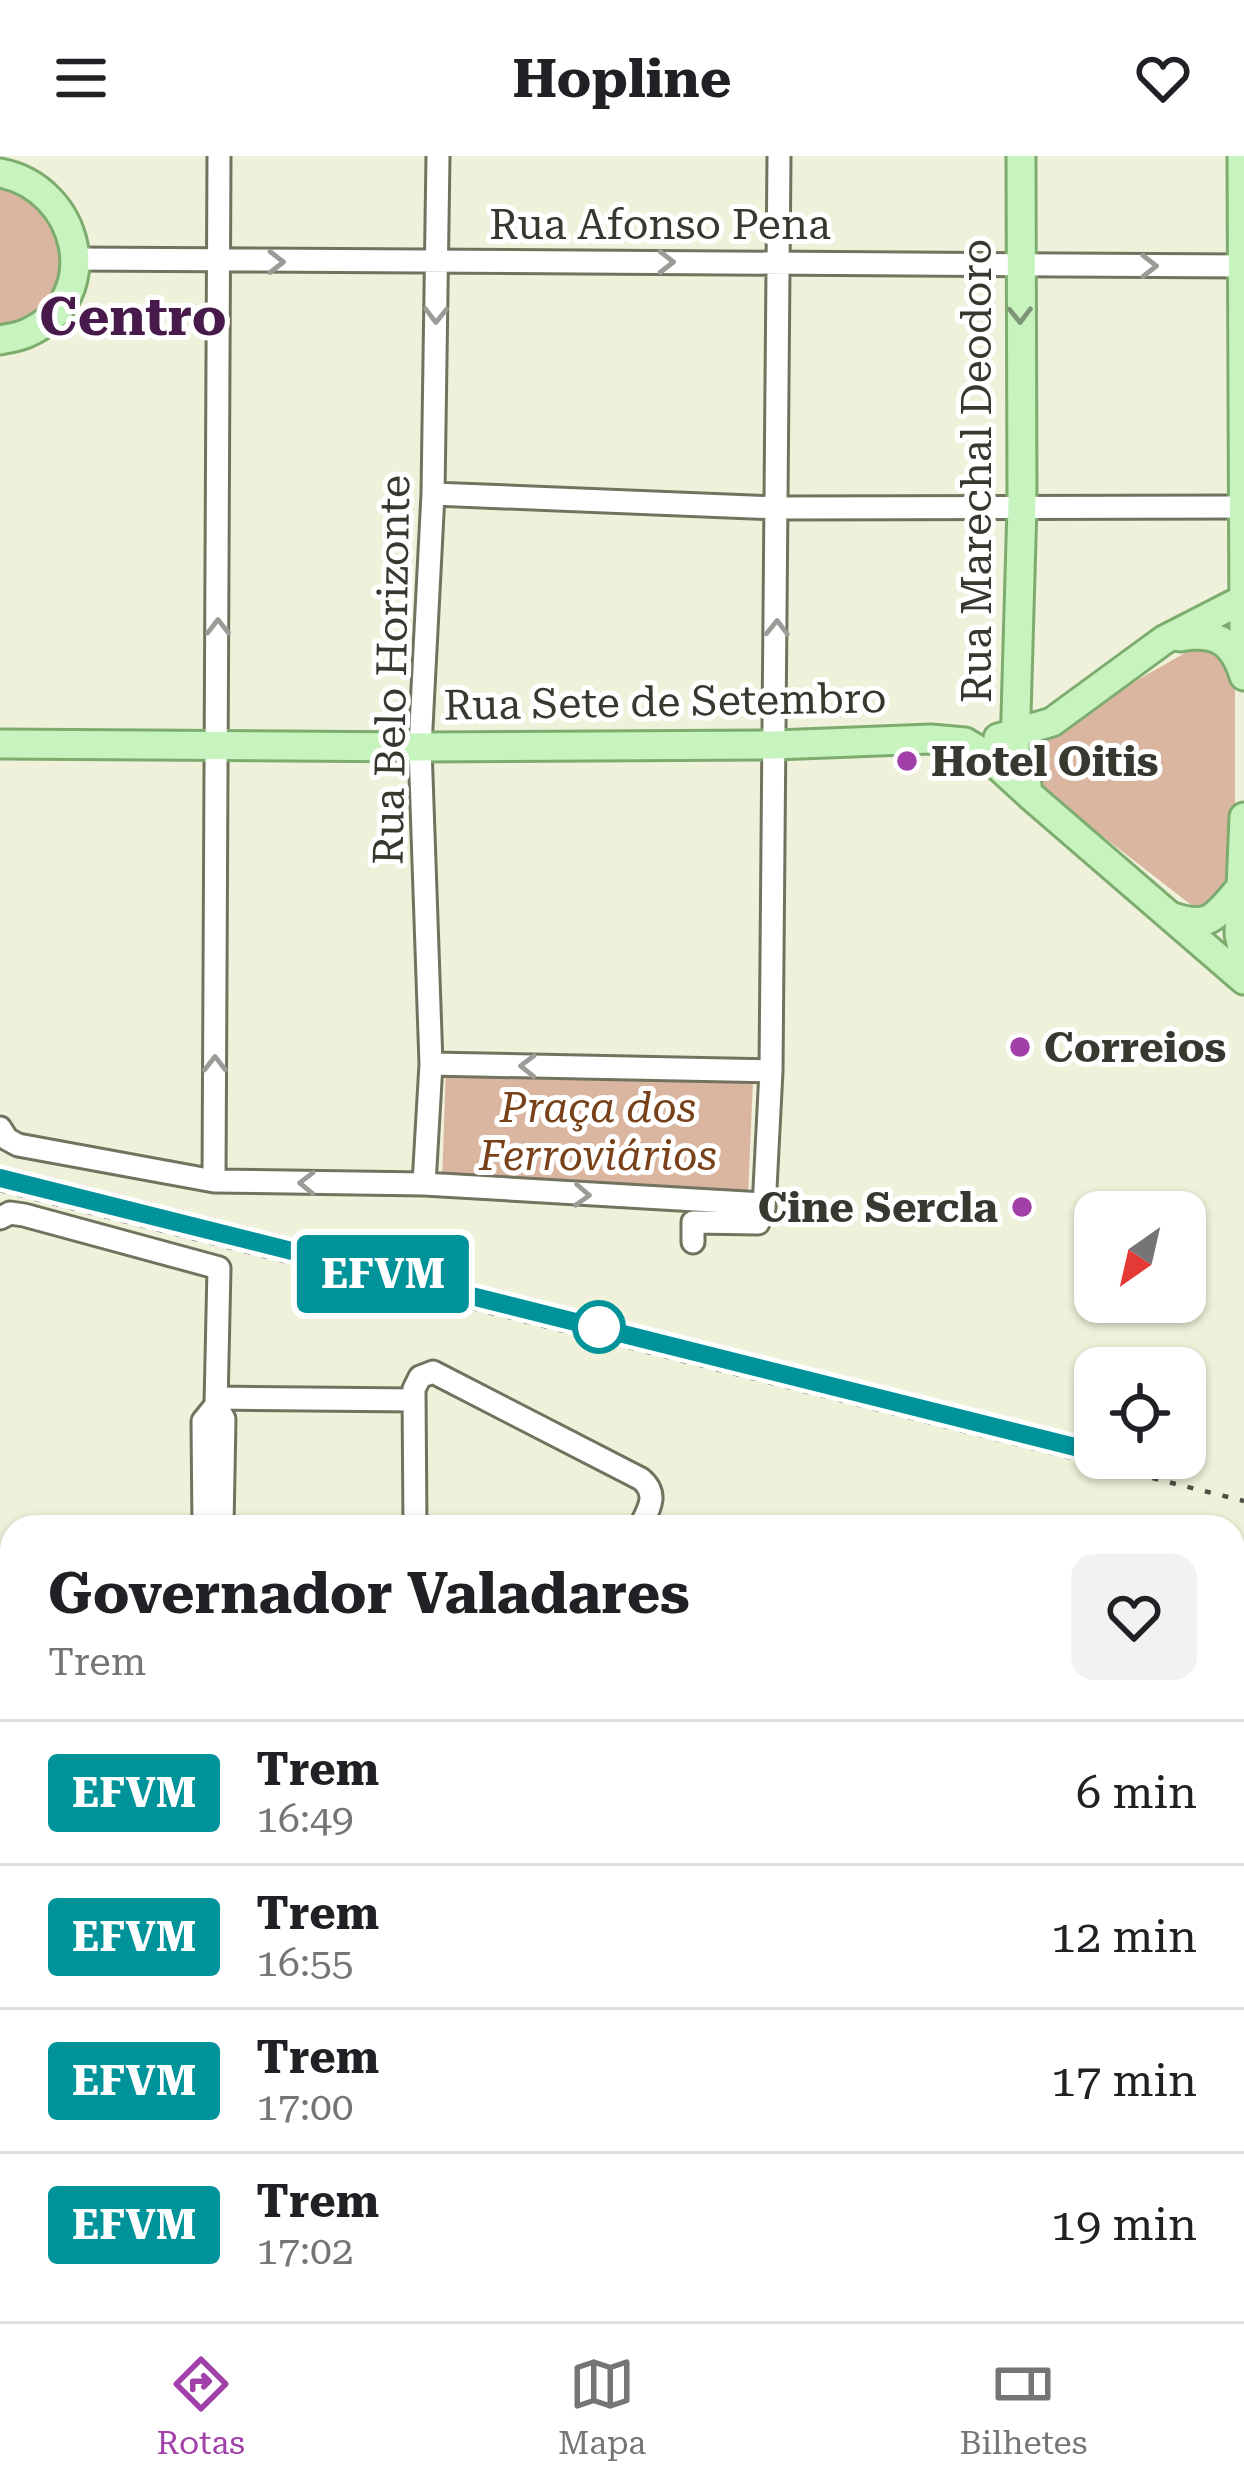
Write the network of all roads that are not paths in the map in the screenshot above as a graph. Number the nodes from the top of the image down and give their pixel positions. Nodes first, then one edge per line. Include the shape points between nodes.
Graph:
1 (219, 156) edge
2 (438, 156) edge
3 (779, 156) edge
4 (1021, 156) edge
5 (1242, 156) edge
6 (0, 173) edge
7 (75, 259) junction
8 (436, 261) junction
9 (220, 262) junction
10 (780, 263) junction
11 (1019, 265) junction
12 (1244, 266) edge
13 (0, 340) edge
14 (434, 494) junction
15 (1022, 506) junction
16 (1244, 507) edge
17 (778, 508) junction
18 (1243, 599) edge
19 (1244, 632) edge
20 (1164, 640) junction
21 (1244, 676) edge
22 (1015, 736) junction
23 (965, 742) junction
24 (0, 744) edge
25 (217, 744) junction
26 (775, 745) junction
27 (421, 747) junction
28 (1032, 797) junction
29 (1244, 817) edge
30 (1240, 888) junction
31 (1169, 915) junction
32 (1244, 957) edge
33 (1244, 980) edge
34 (431, 1064) junction
35 (771, 1071) junction
36 (0, 1127) edge
37 (214, 1181) junction
38 (424, 1184) junction
39 (761, 1213) junction
40 (0, 1218) edge
41 (693, 1242) dead end
42 (414, 1400) junction
43 (216, 1401) junction
44 (204, 1515) edge
45 (222, 1515) edge
46 (415, 1515) edge
47 (646, 1515) edge

1 - 9 street
2 - 8 street, Rua Belo Horizonte
3 - 10 street
4 - 11 main road, Rua Marechal Deodoro
5 - 12 main road
6 - 7 main road via 52,199 73,237
7 - 9 street, Rua Afonso Pena
7 - 13 main road via 62,302 47,320
9 -> 8 street, Rua Afonso Pena
8 -> 10 street, Rua Afonso Pena
8 -> 14 street, Rua Belo Horizonte
25 -> 9 street
10 - 11 street, Rua Afonso Pena
10 - 17 street
11 -> 12 street, Rua Afonso Pena
11 -> 15 main road, Rua Marechal Deodoro
12 - 16 main road
14 - 17 street
14 - 27 street, Rua Belo Horizonte
15 - 16 street
15 - 17 street
15 - 22 main road, Rua Marechal Deodoro
16 - 18 main road
26 -> 17 street
18 - 19 main road
18 - 20 main road
20 - 21 main road via 1215,635
20 - 22 main road via 1052,722
22 - 23 main road, Rua Marechal Deodoro
22 - 28 main road
23 - 26 main road, Rua Sete de Setembro
23 - 28 main road
24 - 25 main road, Rua Sete de Setembro
25 - 27 main road, Rua Sete de Setembro
37 -> 25 street
26 - 27 main road, Rua Sete de Setembro
26 - 35 street
27 - 34 street, Rua Belo Horizonte
28 - 31 main road
29 - 30 main road
30 - 31 main road via 1208,921
30 - 32 main road
31 - 33 main road
35 -> 34 street
34 - 38 street, Rua Belo Horizonte
35 - 39 street
36 - 37 street via 13,1144
38 -> 37 street
38 -> 39 street
39 - 41 street via 693,1222
40 - 43 street via 15,1213 219,1268
42 - 43 street
42 - 46 street
42 - 47 street via 420,1377 443,1374 641,1479 651,1491
43 - 44 street via 203,1421
43 - 45 street via 224,1419

